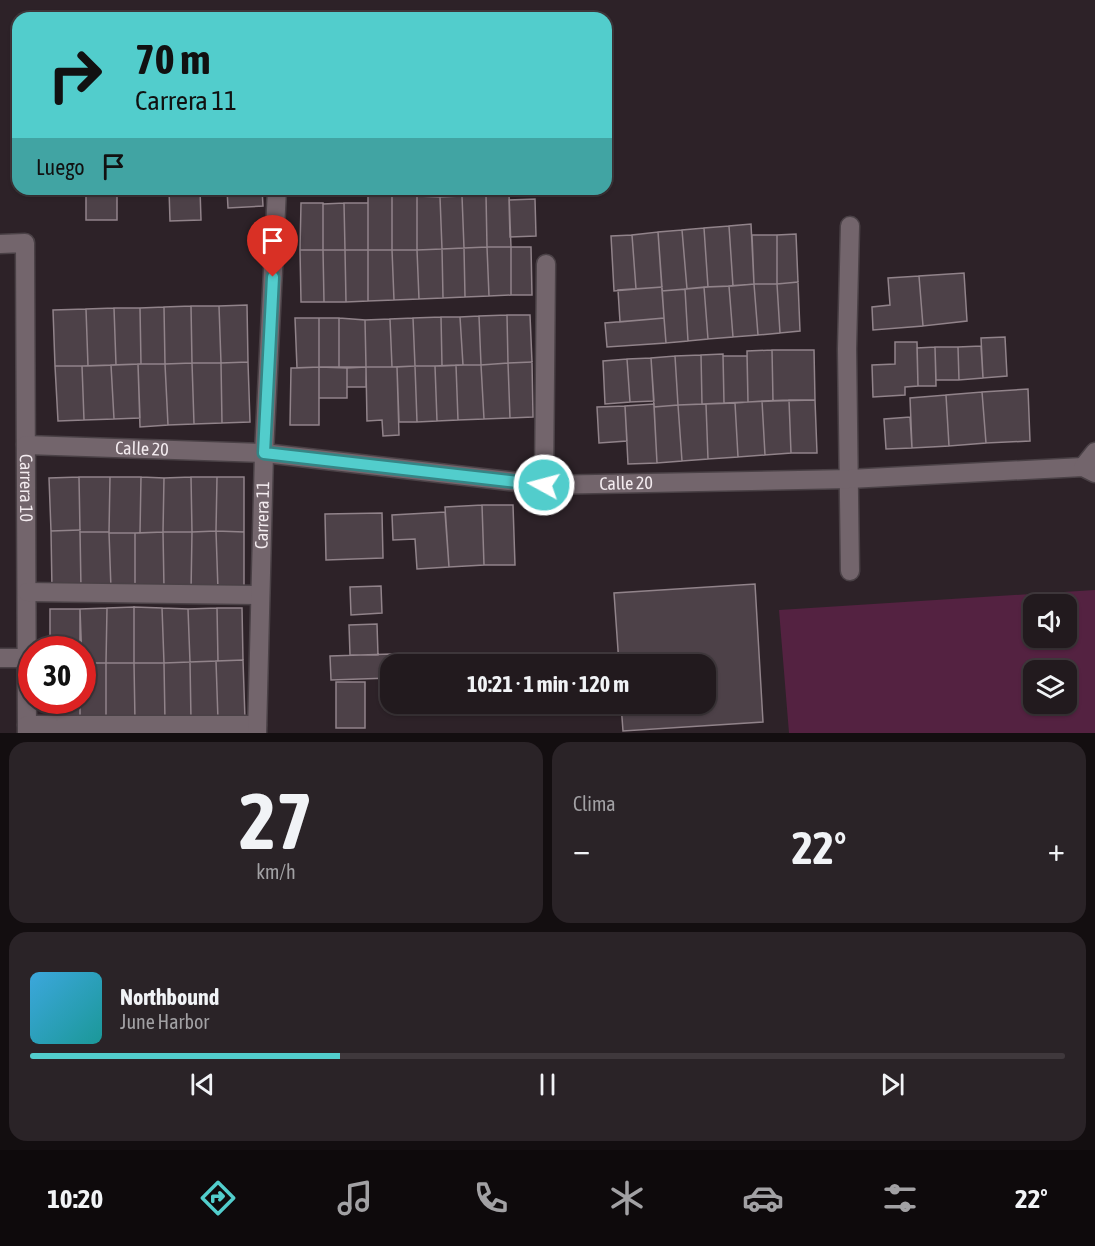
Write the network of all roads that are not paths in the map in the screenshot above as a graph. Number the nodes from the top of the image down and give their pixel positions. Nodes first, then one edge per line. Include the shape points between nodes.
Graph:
1 (277, 195) edge
2 (850, 226) dead end
3 (0, 244) edge
4 (546, 264) dead end
5 (26, 445) junction
6 (1095, 452) edge
7 (264, 453) junction
8 (1089, 470) edge
9 (849, 479) junction
10 (544, 485) junction
11 (850, 571) dead end
12 (27, 592) junction
13 (260, 595) junction
14 (27, 636) edge
15 (0, 658) edge
16 (18, 658) edge
17 (27, 729) edge
18 (257, 729) edge

1 - 7 street, Carrera 11
2 - 9 street
3 - 5 street, Carrera 10 via 25,243
4 - 10 street
5 - 7 street, Calle 20
5 - 12 street, Carrera 10
6 - 8 street
7 - 10 street, Calle 20
7 - 13 street, Carrera 11
8 - 9 street, Calle 20
9 - 10 street, Calle 20
9 - 11 street
12 - 13 street
12 - 14 street, Carrera 10
13 - 18 street, Carrera 11
15 - 16 street
17 - 18 street

